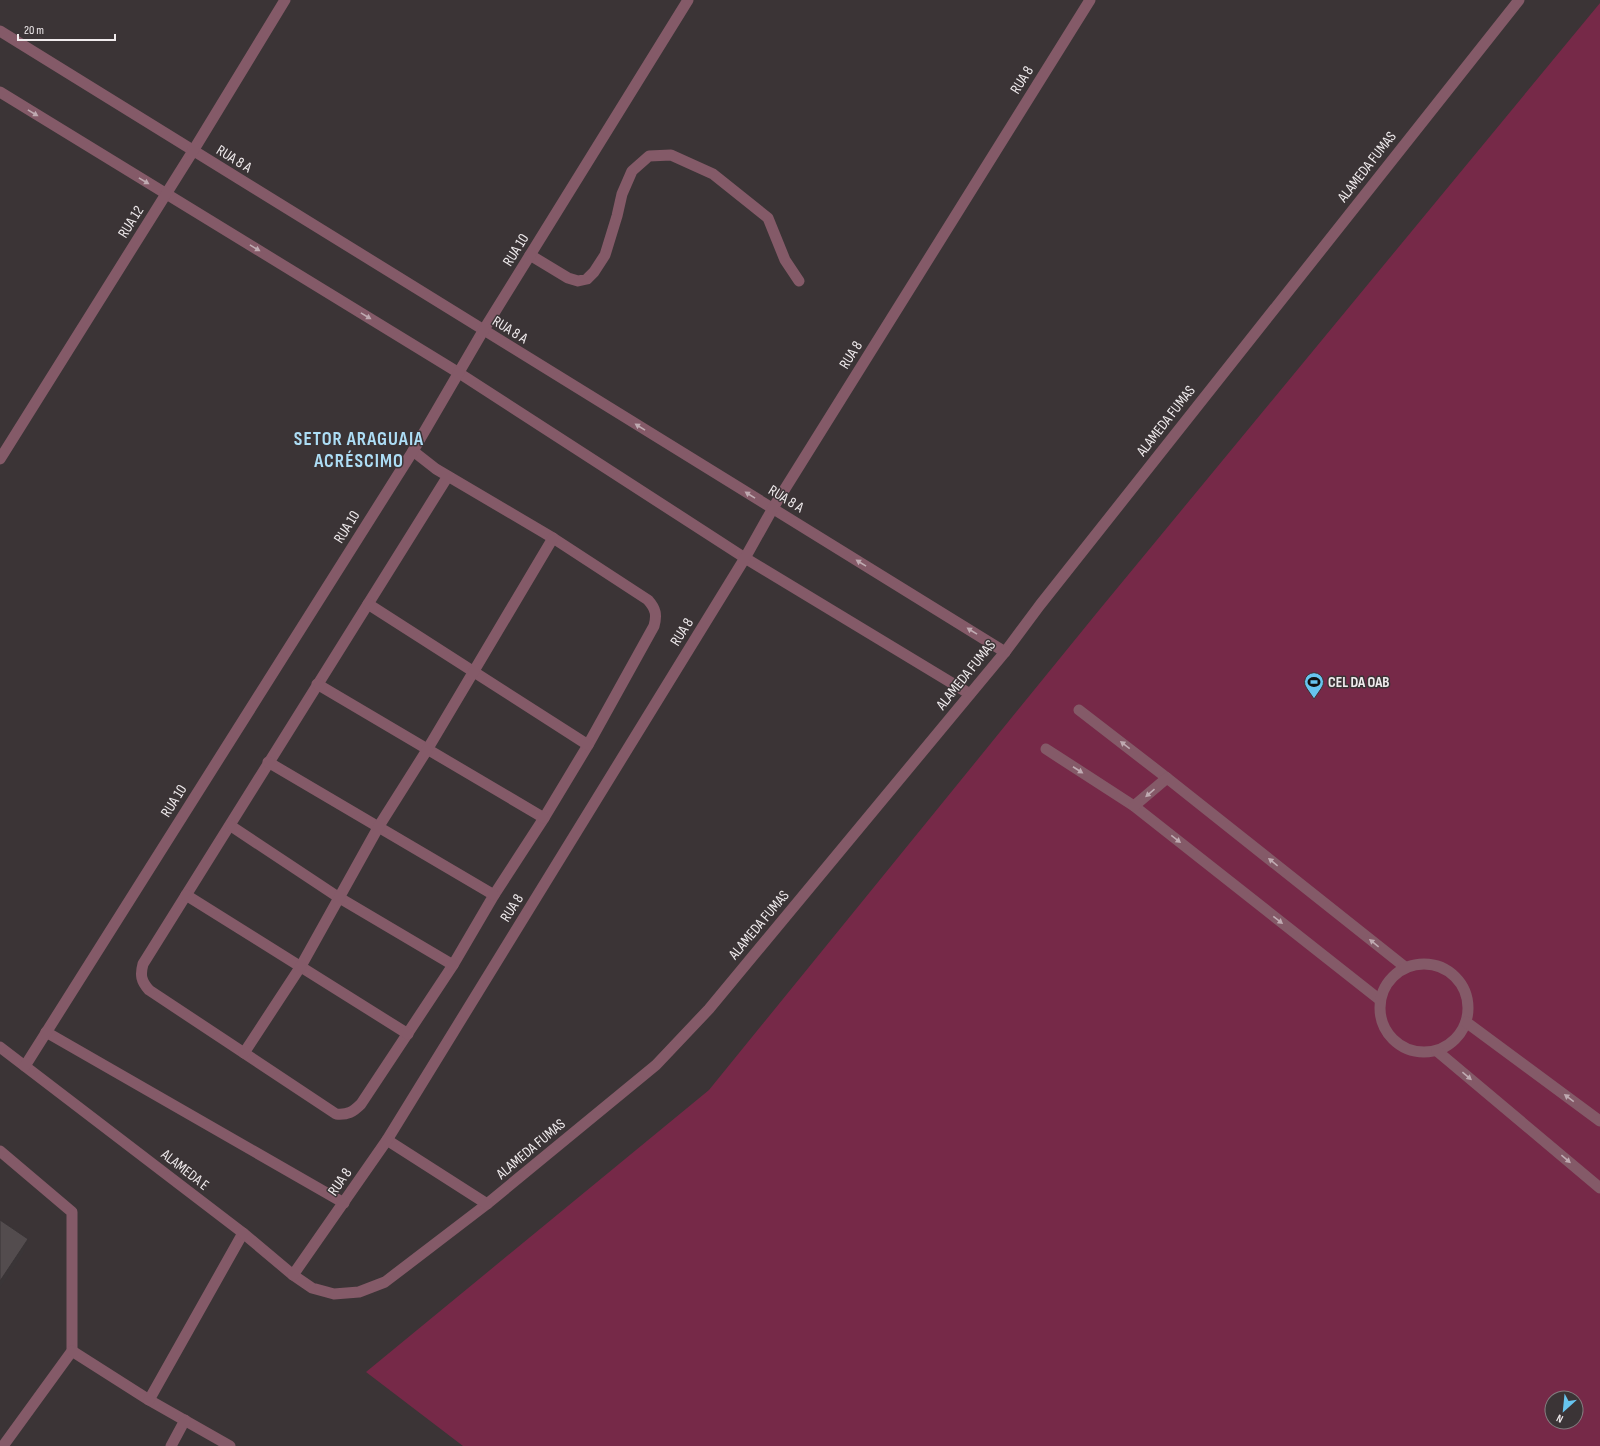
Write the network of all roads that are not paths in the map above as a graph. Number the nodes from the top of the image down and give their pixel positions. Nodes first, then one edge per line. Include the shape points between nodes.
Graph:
1 (285, 0) edge
2 (688, 0) edge
3 (1090, 0) edge
4 (1519, 0) edge
5 (0, 31) edge
6 (0, 92) edge
7 (193, 151) junction
8 (166, 194) junction
9 (530, 255) junction
10 (799, 281) dead end
11 (483, 331) junction
12 (459, 373) junction
13 (413, 451) junction
14 (0, 459) edge
15 (448, 476) junction
16 (772, 508) junction
17 (553, 538) junction
18 (745, 558) junction
19 (368, 604) junction
20 (1005, 652) junction
21 (474, 671) junction
22 (317, 684) junction
23 (970, 694) junction
24 (1079, 710) dead end
25 (588, 745) junction
26 (1046, 749) dead end
27 (427, 750) junction
28 (268, 762) junction
29 (1167, 778) junction
30 (1134, 806) junction
31 (544, 818) junction
32 (231, 826) junction
33 (379, 826) junction
34 (186, 895) junction
35 (494, 895) junction
36 (338, 897) junction
37 (453, 965) junction
38 (300, 966) junction
39 (1405, 967) junction
40 (1380, 1000) junction
41 (1466, 1022) junction
42 (46, 1032) junction
43 (408, 1034) junction
44 (0, 1047) edge
45 (1437, 1051) junction
46 (244, 1053) junction
47 (25, 1066) junction
48 (1600, 1121) edge
49 (387, 1140) junction
50 (0, 1151) edge
51 (1600, 1188) edge
52 (344, 1203) junction
53 (487, 1204) junction
54 (243, 1233) junction
55 (293, 1275) junction
56 (359, 1292) joint
57 (72, 1351) junction
58 (149, 1400) junction
59 (185, 1420) junction
60 (3, 1446) edge
61 (171, 1446) edge
62 (230, 1446) edge

1 - 7 street, RUA 12
2 - 9 street, RUA 10
3 - 16 street, RUA 8
4 - 20 street, ALAMEDA FUMAS
5 - 7 street, RUA 8 A
6 -> 8 street
7 - 8 street, RUA 12
7 - 11 street, RUA 8 A
8 -> 12 street
8 - 14 street, RUA 12
9 - 10 street via 568,278 578,281 587,279 605,255 618,216 622,194 632,170 649,156 671,155 713,174 768,218 785,260
9 - 11 street, RUA 10
11 - 12 street, RUA 10
16 -> 11 street, RUA 8 A
12 - 13 street, RUA 10
12 - 18 street
13 - 15 street
13 - 42 street, RUA 10
15 - 17 street
15 - 19 street
16 - 18 street, RUA 8
20 -> 16 street, RUA 8 A
17 - 21 street
17 - 25 street via 648,600 654,607 656,617 654,626
18 - 23 street
18 - 49 street, RUA 8
19 - 21 street
19 - 22 street
20 - 23 street, ALAMEDA FUMAS
21 - 25 street
21 - 27 street
22 - 27 street
22 - 28 street
23 - 53 street, ALAMEDA FUMAS via 709,1009 656,1066
29 -> 24 street
25 - 31 street
26 -> 30 street
27 - 31 street
27 - 33 street
28 - 32 street
28 - 33 street
29 -> 30 street
39 -> 29 street
30 -> 40 street
31 - 35 street
32 - 34 street
32 - 36 street
33 - 35 street
33 - 36 street
34 - 38 street
34 - 46 street via 143,964 143,983
35 - 37 street
36 - 37 street
36 - 38 street
37 - 43 street
38 - 43 street
38 - 46 street
39 - 40 street via 1393,975 1384,987
39 - 41 street via 1433,964 1458,979 1465,992 1468,1006
40 - 45 street via 1380,1015 1384,1029 1394,1041 1406,1049 1421,1053
41 - 45 street via 1460,1034
48 -> 41 street
42 - 47 street, RUA 10
42 - 52 street
43 - 46 street via 361,1104 346,1115 336,1114 327,1109
44 - 47 street, ALAMEDA E
45 -> 51 street
47 - 54 street, ALAMEDA E
49 - 52 street, RUA 8
49 - 53 street
50 - 57 street via 72,1212
52 - 55 street, RUA 8
53 - 56 street, ALAMEDA FUMAS via 385,1282
54 - 55 street, ALAMEDA E
54 - 58 street
55 - 56 street, ALAMEDA E via 312,1288 334,1294
57 - 58 street
57 - 60 street
58 - 59 street
59 - 61 street
59 - 62 street

